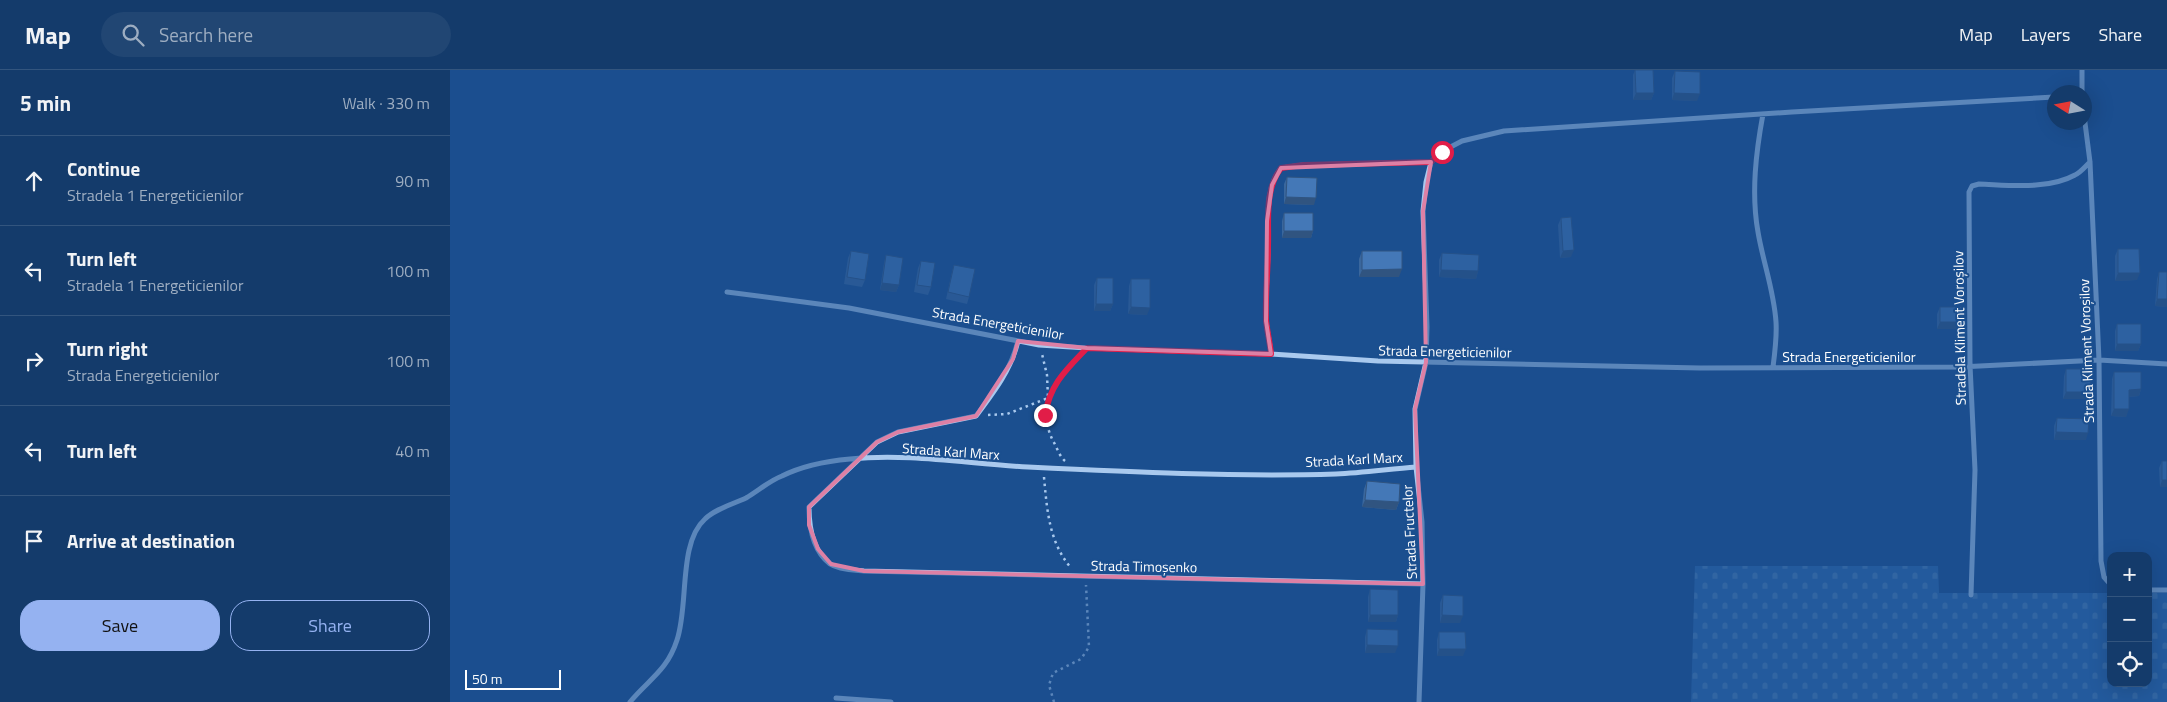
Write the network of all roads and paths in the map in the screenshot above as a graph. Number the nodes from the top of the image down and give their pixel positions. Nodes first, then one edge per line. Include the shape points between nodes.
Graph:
1 (2082, 70) edge
2 (2082, 85) edge
3 (2047, 98) edge
4 (1763, 114) junction
5 (2086, 130) edge
6 (1431, 162) junction
7 (2090, 162) junction
8 (727, 292) dead end
9 (1018, 341) junction
10 (1039, 344) junction
11 (1087, 348) junction
12 (1271, 354) junction
13 (2099, 360) junction
14 (1426, 362) junction
15 (2167, 364) edge
16 (1970, 366) junction
17 (1773, 367) junction
18 (1048, 398) junction
19 (976, 416) junction
20 (858, 459) junction
21 (1416, 467) junction
22 (1044, 468) junction
23 (1076, 469) junction
24 (1078, 576) junction
25 (2107, 580) edge
26 (1423, 584) junction
27 (2152, 590) edge
28 (2167, 590) edge
29 (1971, 595) dead end
30 (836, 698) dead end
31 (630, 702) edge
32 (891, 702) edge
33 (1054, 702) edge
34 (1419, 702) edge

1 - 2 street
3 - 4 street
4 - 6 street via 1504,131 1462,141
4 - 17 street via 1756,158 1755,198 1776,322
5 - 7 street, Strada Kliment Voroșilov
6 - 12 street via 1303,165 1281,168 1275,175 1267,221 1266,321
6 - 14 street, Strada Fructelor via 1423,211
7 - 13 street, Strada Kliment Voroșilov
7 - 16 street, Stradela Kliment Voroșilov via 2076,175 2059,181 1972,186 1968,214
8 - 9 street, Strada Energeticienilor via 849,308
9 - 10 street, Strada Energeticienilor
9 - 19 street via 1010,366
10 - 11 street, Strada Energeticienilor
10 - 18 path via 1045,363
11 - 12 street, Strada Energeticienilor
11 - 18 path via 1055,383
12 - 14 street, Strada Energeticienilor
13 - 15 street, Strada Energeticienilor
13 - 16 street, Strada Energeticienilor
13 - 25 street, Strada Kliment Voroșilov via 2101,561
14 - 17 street, Strada Energeticienilor
14 - 21 street, Strada Fructelor via 1415,409
16 - 17 street, Strada Energeticienilor
16 - 29 street, Stradela Kliment Voroșilov via 1976,470
18 - 19 path via 1007,414
18 - 23 path via 1045,415 1050,434 1062,458
19 - 20 street via 898,432 877,442
20 - 22 street, Strada Karl Marx via 921,458
20 - 24 street, Strada Timoșenko via 809,507 809,525 818,549 830,564 864,571
20 - 31 street, Strada Karl Marx via 812,466 782,476 707,517 697,527 688,557 685,600 677,642 656,678
21 - 23 street, Strada Karl Marx via 1338,474
21 - 26 street, Strada Fructelor via 1422,522
22 - 23 street, Strada Karl Marx
22 - 24 path via 1052,534
24 - 26 street, Strada Timoșenko
24 - 33 path via 1087,587 1090,647 1081,659 1053,673 1049,685
26 - 34 street, Strada Fructelor
27 - 28 street
30 - 32 street

